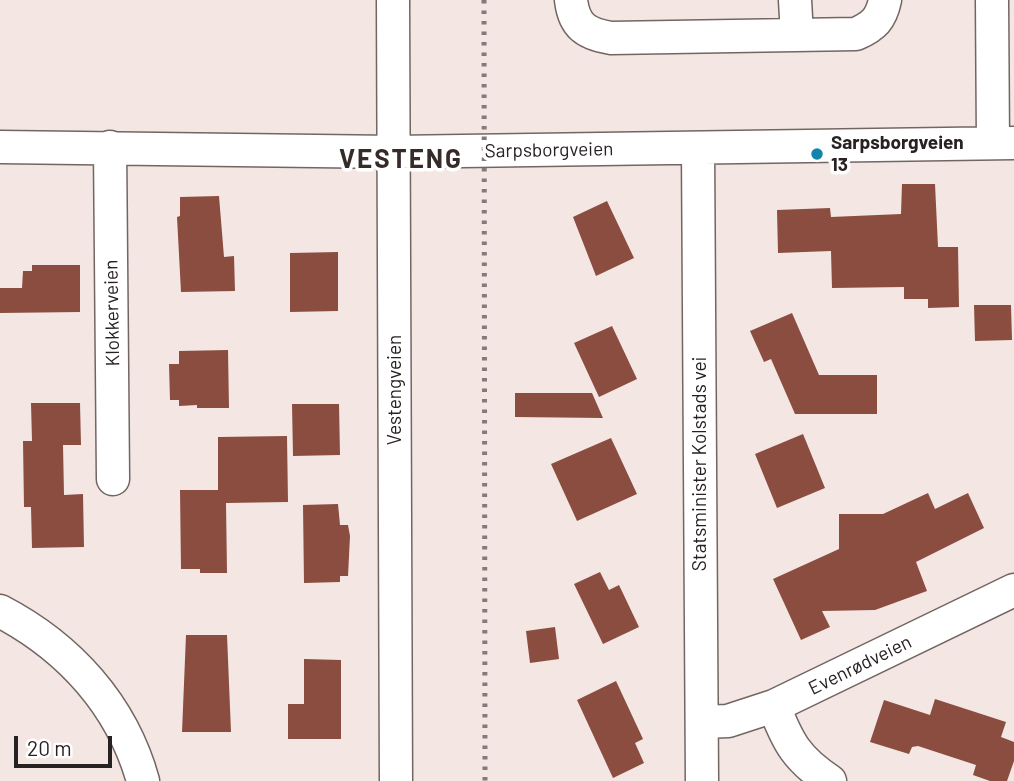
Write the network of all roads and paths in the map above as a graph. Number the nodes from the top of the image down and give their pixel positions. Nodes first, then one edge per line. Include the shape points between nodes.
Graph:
1 (393, 0) edge
2 (571, 0) edge
3 (795, 0) edge
4 (885, 0) edge
5 (992, 0) edge
6 (797, 35) junction
7 (1003, 143) edge
8 (0, 146) edge
9 (110, 147) junction
10 (698, 148) junction
11 (394, 152) junction
12 (113, 480) dead end
13 (1014, 590) edge
14 (0, 611) edge
15 (774, 706) junction
16 (702, 722) junction
17 (143, 781) edge
18 (396, 781) edge
19 (702, 781) edge
20 (830, 781) edge

1 - 11 street, Vestengveien
2 - 6 street via 582,29 601,37
3 - 6 street
4 - 6 street via 874,26 856,34
5 - 7 street
7 - 10 street, Sarpsborgveien
8 - 9 street, Sarpsborgveien
9 - 11 street, Sarpsborgveien
9 - 12 street, Klokkerveien
10 - 11 street, Sarpsborgveien
10 - 16 street, Statsminister Kolstads vei
11 - 18 street, Vestengveien
13 - 15 street, Evenrødveien
14 - 17 street via 31,627 85,674 116,716
15 - 16 street, Evenrødveien via 728,721
15 - 20 street via 788,742 807,766
16 - 19 street, Statsminister Kolstads vei

